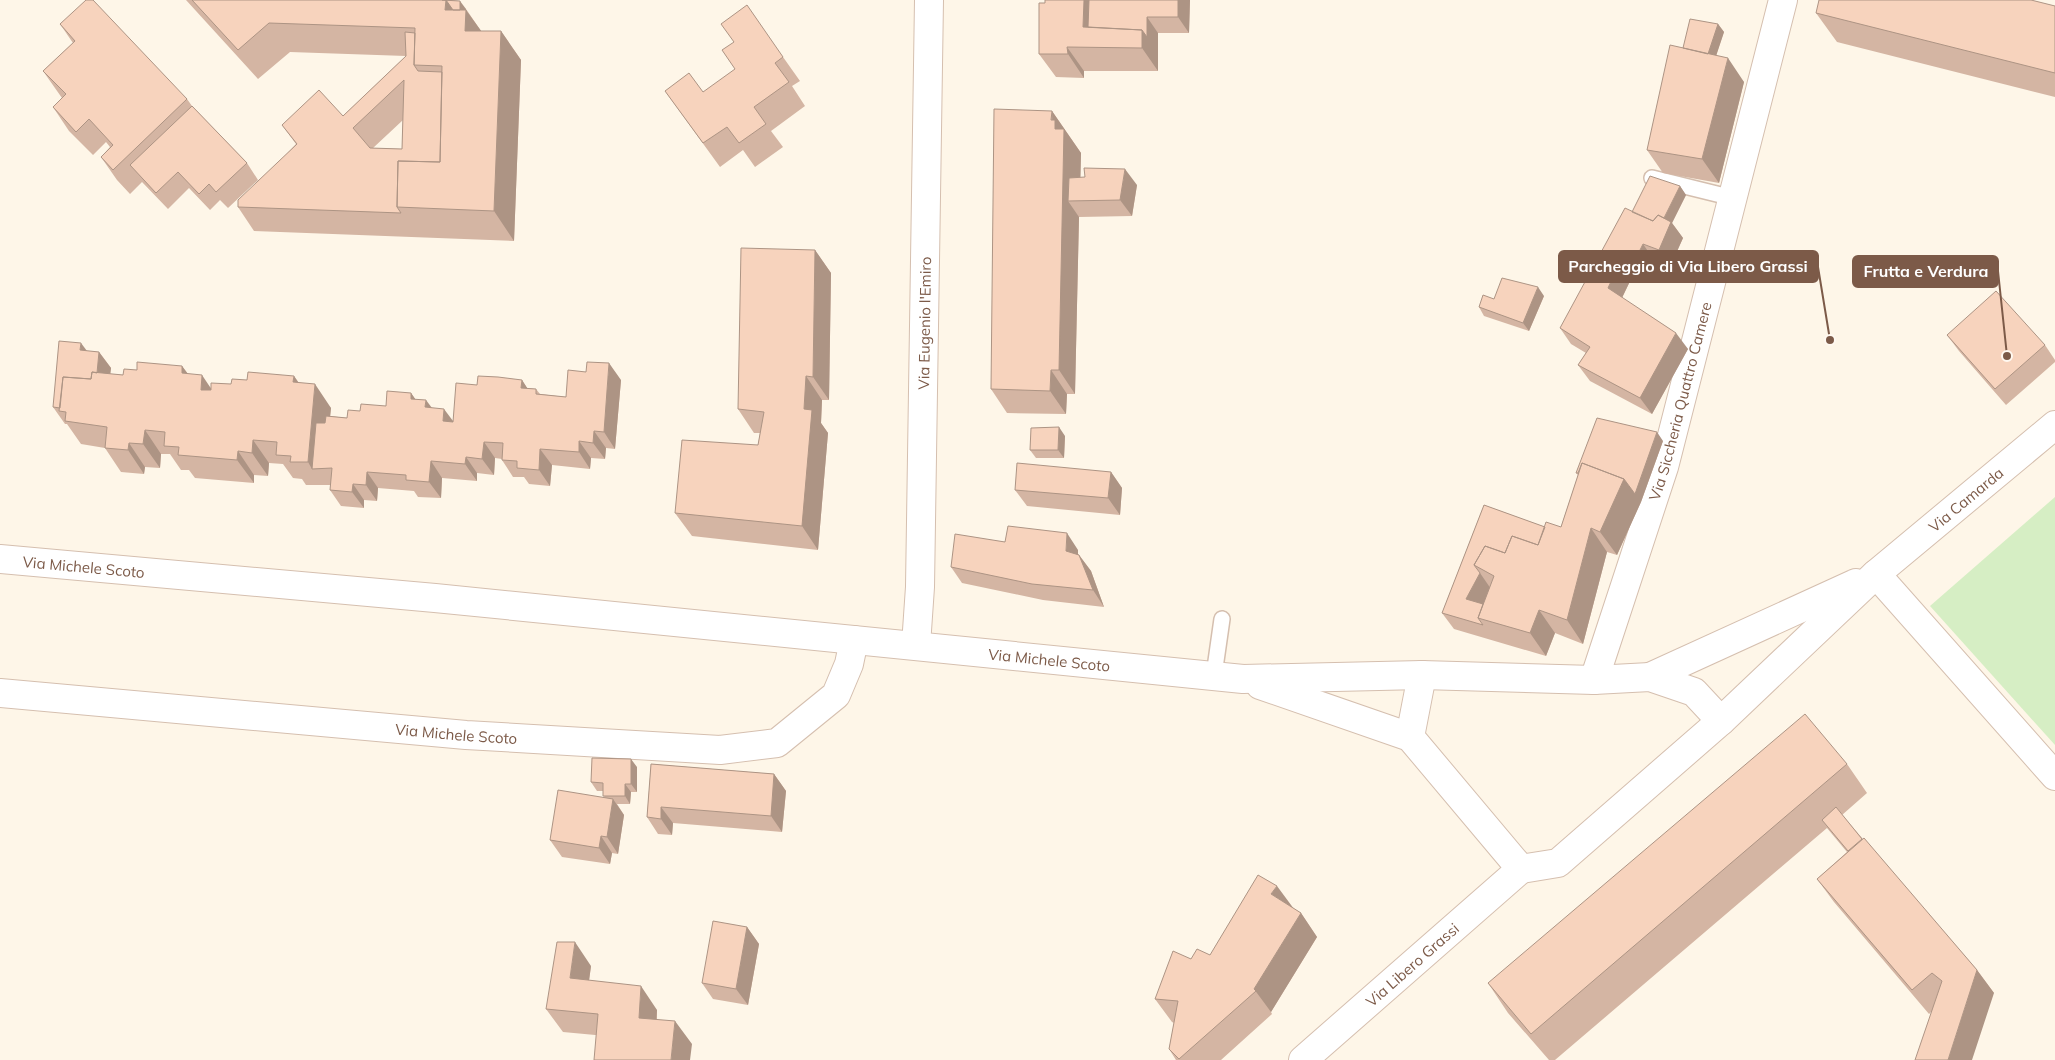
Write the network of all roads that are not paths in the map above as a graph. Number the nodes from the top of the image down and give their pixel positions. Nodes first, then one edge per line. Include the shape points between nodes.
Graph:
1 (929, 0) edge
2 (1783, 0) edge
3 (1652, 178) edge
4 (1733, 198) junction
5 (2055, 425) edge
6 (0, 559) edge
7 (1876, 574) junction
8 (1222, 619) dead end
9 (854, 640) junction
10 (916, 645) junction
11 (1214, 675) junction
12 (1422, 675) junction
13 (1650, 677) junction
14 (1243, 679) junction
15 (1594, 680) junction
16 (0, 693) edge
17 (1721, 721) junction
18 (1410, 737) junction
19 (2055, 776) edge
20 (1521, 869) junction
21 (1303, 1060) edge

1 - 10 street, Via Eugenio l'Emiro via 920,587
2 - 4 street, Via Siccheria Quattro Camere
3 - 4 lane
4 - 15 street, Via Siccheria Quattro Camere via 1664,467
5 - 7 street, Via Camarda
6 - 9 street, Via Michele Scoto
7 - 13 street
7 - 17 street
7 - 19 street
8 - 11 lane
9 - 10 street, Via Michele Scoto
9 - 16 street, Via Michele Scoto via 849,664 836,695 777,743 720,750 466,734
10 - 11 street, Via Michele Scoto
11 - 14 street, Via Michele Scoto
12 - 14 street
12 - 15 street
12 - 18 street
13 - 15 street
13 - 17 street via 1694,692
14 - 18 street
17 - 20 street via 1558,863
18 - 20 street
20 - 21 street, Via Libero Grassi

